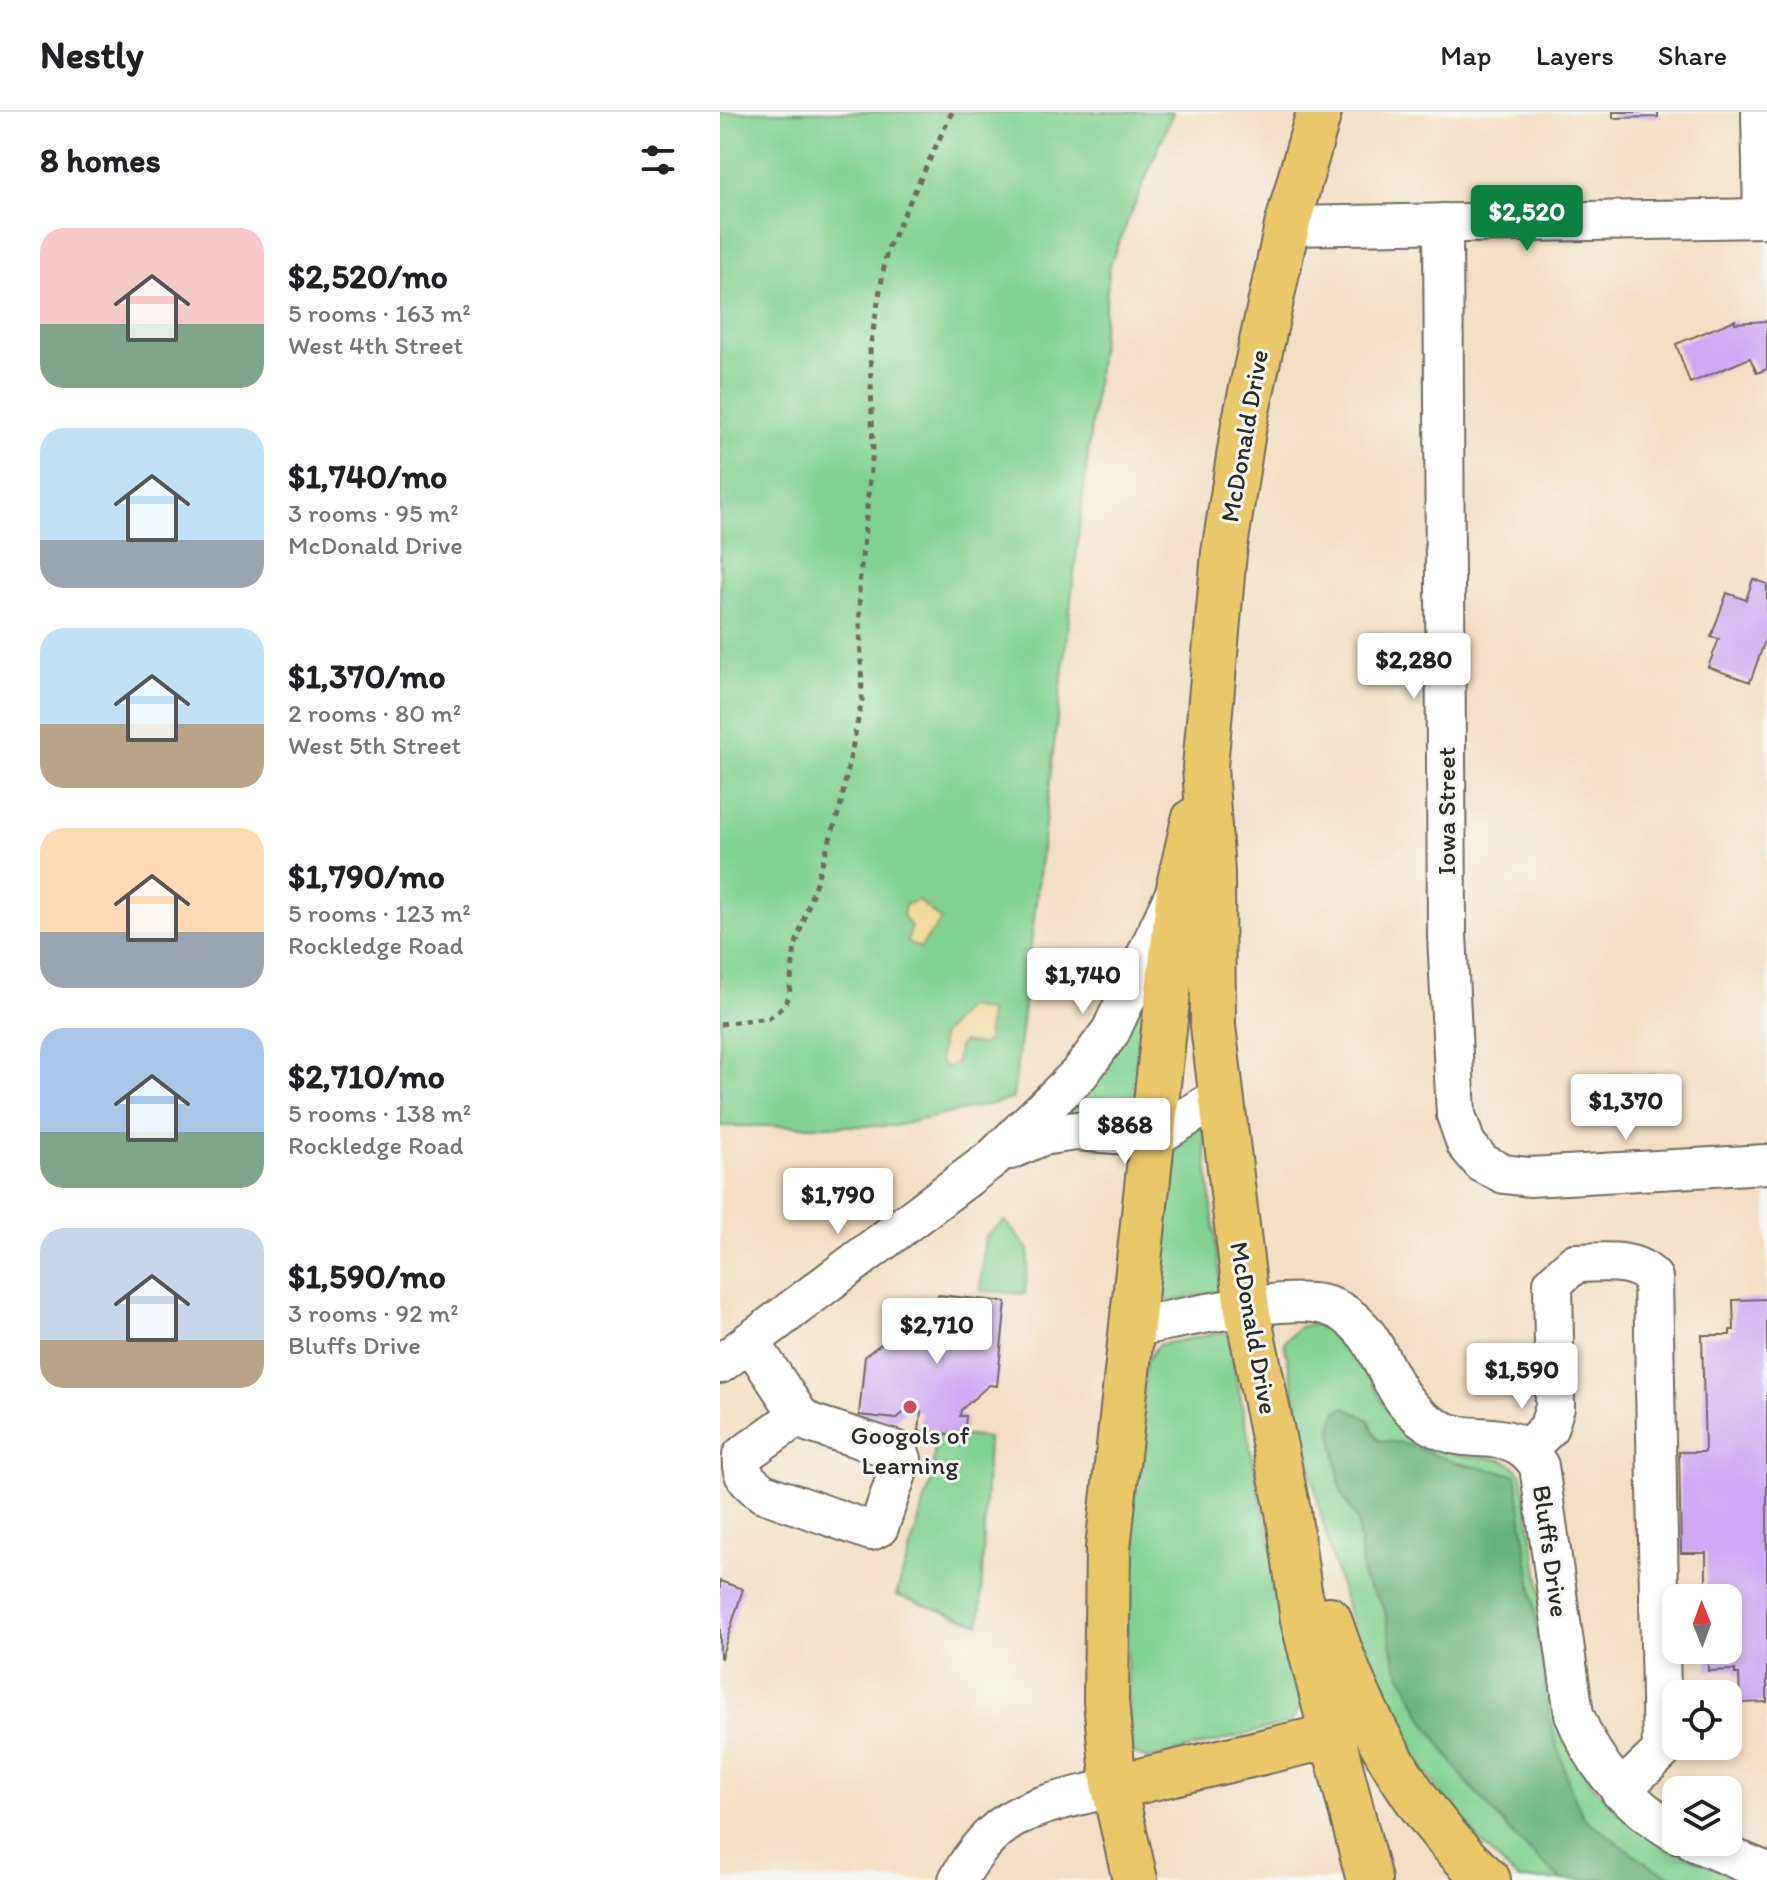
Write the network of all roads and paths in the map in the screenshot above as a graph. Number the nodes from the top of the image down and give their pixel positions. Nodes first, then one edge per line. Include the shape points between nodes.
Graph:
1 (952, 112) edge
2 (1319, 112) edge
3 (1761, 112) edge
4 (1765, 218) edge
5 (1443, 223) junction
6 (1287, 226) junction
7 (1205, 767) junction
8 (1180, 881) junction
9 (720, 1024) edge
10 (1221, 1096) junction
11 (1155, 1137) junction
12 (993, 1158) junction
13 (1767, 1164) edge
14 (1247, 1309) junction
15 (1134, 1327) junction
16 (750, 1341) junction
17 (720, 1364) edge
18 (799, 1415) dead end
19 (1528, 1448) junction
20 (1288, 1511) junction
21 (1331, 1736) junction
22 (1114, 1787) junction
23 (1620, 1791) junction
24 (1662, 1824) edge
25 (1729, 1856) edge
26 (1767, 1872) edge
27 (958, 1880) edge
28 (1135, 1880) edge
29 (1369, 1880) edge
30 (1488, 1880) edge

1 - 9 path via 887,250 870,348 873,449 859,586 862,700 840,808 795,947 784,1006 769,1018
2 - 6 highway, McDonald Drive
3 - 4 street
4 - 5 street
5 - 6 street
5 - 13 street, Iowa Street via 1447,934 1460,1131 1474,1155 1504,1174 1529,1177
6 - 7 highway, McDonald Drive via 1232,497
7 - 8 highway, McDonald Drive
7 - 10 highway, McDonald Drive via 1213,1026
8 - 11 highway, McDonald Drive
8 - 12 street via 1111,1031 1080,1073
10 - 11 street
10 - 14 highway, McDonald Drive
11 - 12 street via 1076,1131 1042,1136
11 - 15 highway, McDonald Drive
12 - 16 street
14 - 15 street, Bluffs Drive
14 - 19 street, Bluffs Drive via 1303,1303 1341,1312 1360,1325 1401,1400 1419,1416 1437,1429 1465,1437 1509,1439
14 - 20 highway, McDonald Drive
15 - 22 highway, McDonald Drive via 1107,1561 1106,1701
16 - 17 street
16 - 18 street
19 - 23 street, Bluffs Drive via 1539,1466 1574,1714 1598,1766
19 - 23 street via 1548,1429 1555,1407 1553,1283 1575,1263 1626,1262 1644,1268 1653,1278 1662,1751
20 - 21 highway, McDonald Drive via 1303,1620
20 - 30 highway via 1346,1670 1378,1736 1425,1809
21 - 22 highway
21 - 29 highway, McDonald Drive
22 - 27 street via 1028,1810 995,1828
22 - 28 highway, McDonald Drive
23 - 24 street, Bluffs Drive
25 - 26 street

